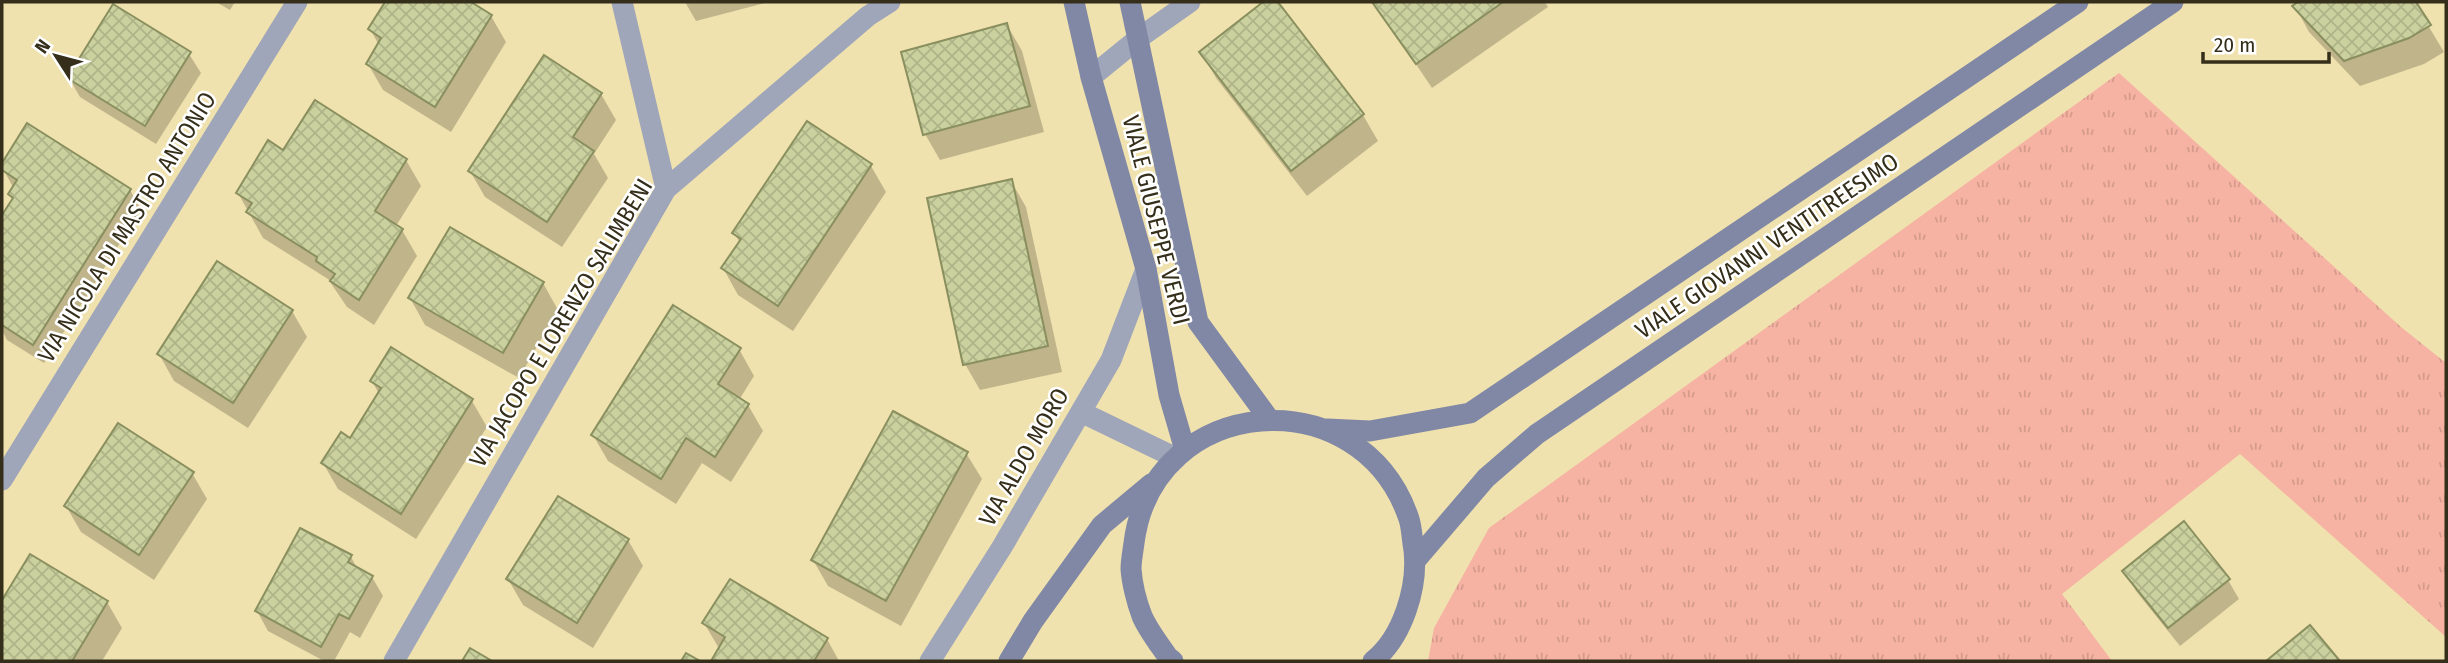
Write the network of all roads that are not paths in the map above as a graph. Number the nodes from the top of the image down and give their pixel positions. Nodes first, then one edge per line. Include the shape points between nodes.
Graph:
1 (297, 2) edge
2 (622, 2) edge
3 (890, 2) edge
4 (1074, 2) edge
5 (1130, 2) edge
6 (1190, 2) edge
7 (2078, 2) edge
8 (2173, 2) edge
9 (1139, 38) junction
10 (1091, 77) junction
11 (667, 189) junction
12 (1146, 269) junction
13 (1081, 412) junction
14 (1269, 419) junction
15 (1327, 429) junction
16 (1181, 454) junction
17 (1158, 478) junction
18 (2, 480) edge
19 (1415, 561) junction
20 (1377, 660) edge
21 (394, 661) edge
22 (930, 661) edge
23 (1009, 661) edge
24 (1174, 661) edge

1 - 18 street, VIA NICOLA DI MASTRO ANTONIO
2 - 11 street
3 - 11 street, VIA JACOPO E LORENZO SALIMBENI
4 - 10 street, VIALE GIUSEPPE VERDI
5 - 9 street, VIALE GIUSEPPE VERDI
6 - 9 street
7 - 15 street, VIALE GIOVANNI VENTITREESIMO via 1470,414 1370,431
8 - 19 street, VIALE GIOVANNI VENTITREESIMO via 1537,434 1486,478
9 - 10 street
9 - 14 street, VIALE GIUSEPPE VERDI via 1198,322
10 - 12 street, VIALE GIUSEPPE VERDI
11 - 21 street, VIA JACOPO E LORENZO SALIMBENI
12 - 13 street, VIA ALDO MORO via 1111,359
12 - 16 street, VIALE GIUSEPPE VERDI
13 - 16 street
13 - 22 street, VIA ALDO MORO
14 - 15 street
14 - 16 street via 1210,433
15 - 19 street via 1364,451 1392,482 1409,520
16 - 17 street
17 - 23 street via 1102,525 1032,621
17 - 24 street via 1137,522 1131,569 1142,616
19 - 20 street via 1403,617

